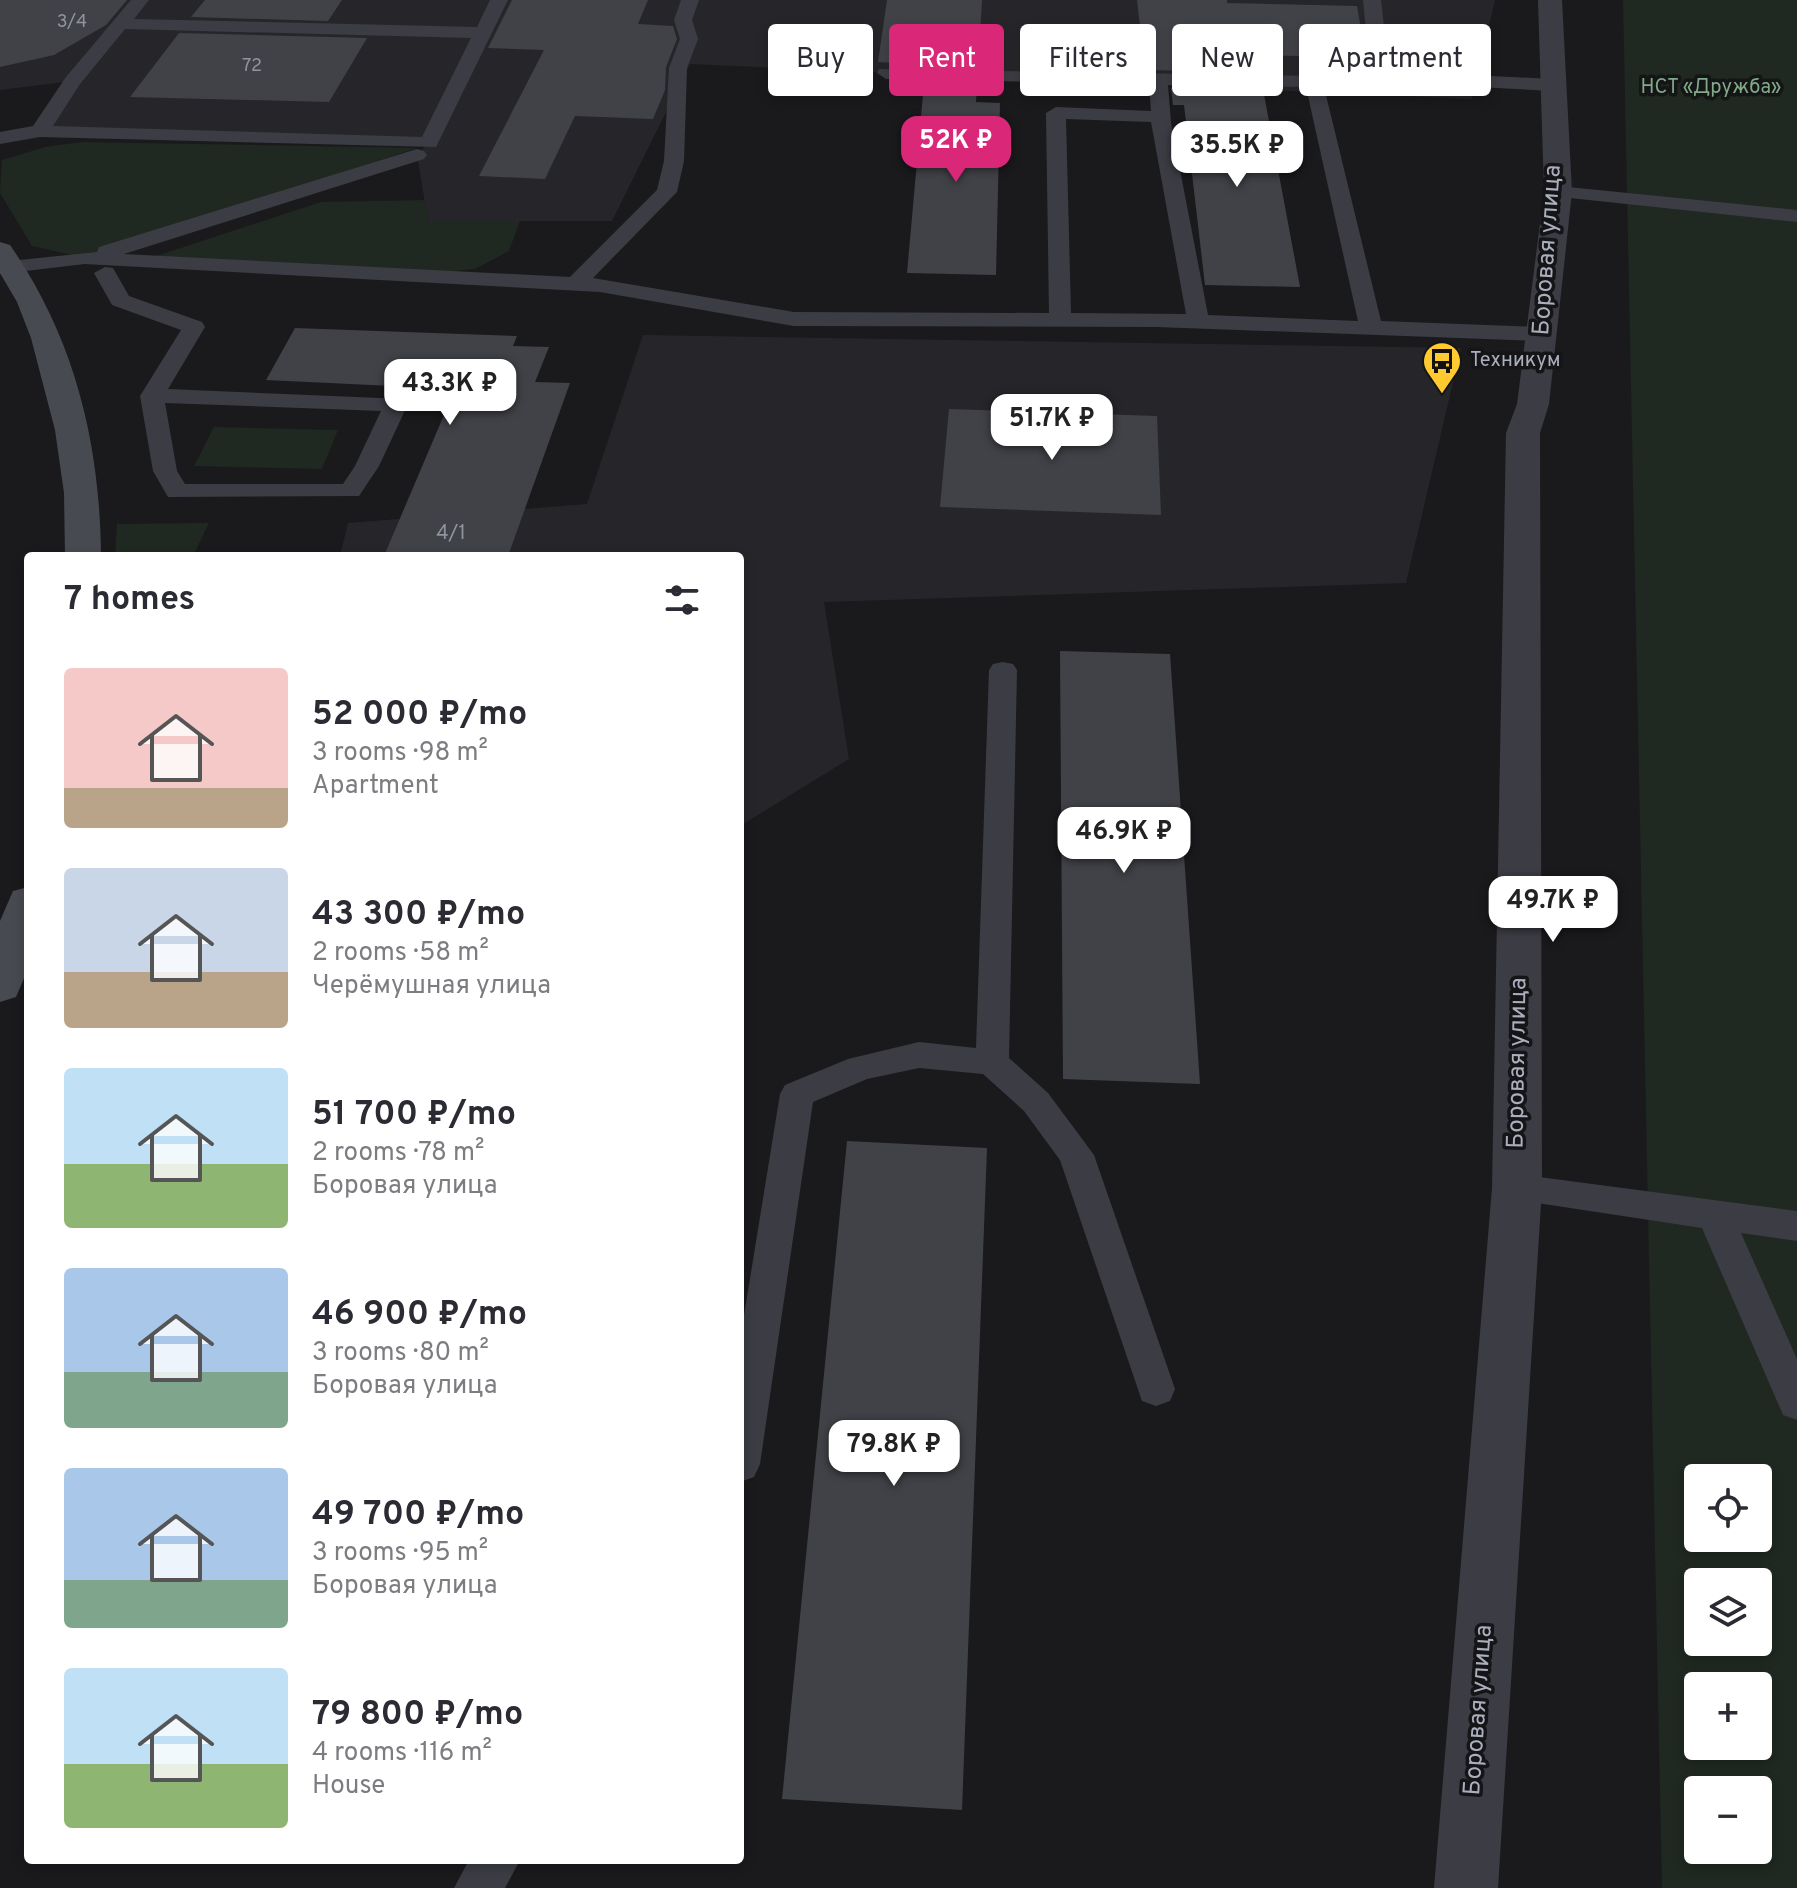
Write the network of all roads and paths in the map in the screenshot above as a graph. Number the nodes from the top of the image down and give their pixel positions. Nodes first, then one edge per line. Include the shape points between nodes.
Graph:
1 (140, 0) edge
2 (499, 0) edge
3 (690, 0) edge
4 (1372, 0) edge
5 (1550, 0) edge
6 (120, 24) junction
7 (1375, 24) edge
8 (483, 33) junction
9 (886, 73) dead end
10 (1158, 79) junction
11 (1299, 82) edge
12 (1491, 82) edge
13 (1553, 85) junction
14 (1317, 96) edge
15 (1161, 117) junction
16 (40, 131) junction
17 (0, 138) edge
18 (417, 155) dead end
19 (1558, 192) junction
20 (1797, 216) edge
21 (85, 258) junction
22 (4, 262) edge
23 (105, 273) dead end
24 (575, 284) junction
25 (1060, 320) junction
26 (1198, 321) junction
27 (1371, 327) junction
28 (1542, 334) junction
29 (152, 396) junction
30 (83, 552) edge
31 (1003, 670) dead end
32 (24, 914) edge
33 (0, 986) edge
34 (992, 1062) junction
35 (1517, 1188) junction
36 (1715, 1215) junction
37 (1797, 1226) edge
38 (1156, 1389) dead end
39 (1797, 1403) edge
40 (744, 1438) edge
41 (494, 1864) edge
42 (477, 1888) edge
43 (1466, 1888) edge

1 - 6 lane
2 - 8 lane
3 - 24 lane via 683,20 689,39 678,68 674,161 667,192
4 - 7 lane
5 - 13 street, Боровая улица
6 - 8 lane
6 - 16 lane
8 - 16 lane via 429,143
9 - 10 lane
10 - 11 lane
10 - 15 lane
12 - 13 lane
13 - 19 street, Боровая улица
14 - 27 lane
15 - 25 lane via 1056,113
15 - 26 lane
16 - 17 lane
18 - 21 lane
19 - 20 lane
19 - 28 street, Боровая улица
21 - 22 lane
21 - 24 lane
22 - 30 street via 35,307 73,428
23 - 29 lane via 120,300 194,327
24 - 25 lane via 794,319
25 - 26 lane
26 - 27 lane
27 - 28 lane
28 - 35 street, Боровая улица via 1533,404 1523,433
29 - 29 lane via 165,471 177,492 350,491 396,404
31 - 34 lane
32 - 33 street
34 - 38 lane via 1036,1102 1076,1155
34 - 40 lane via 919,1055 860,1068 797,1094
35 - 36 lane
35 - 43 street, Боровая улица
36 - 37 lane
36 - 39 lane
41 - 42 lane

